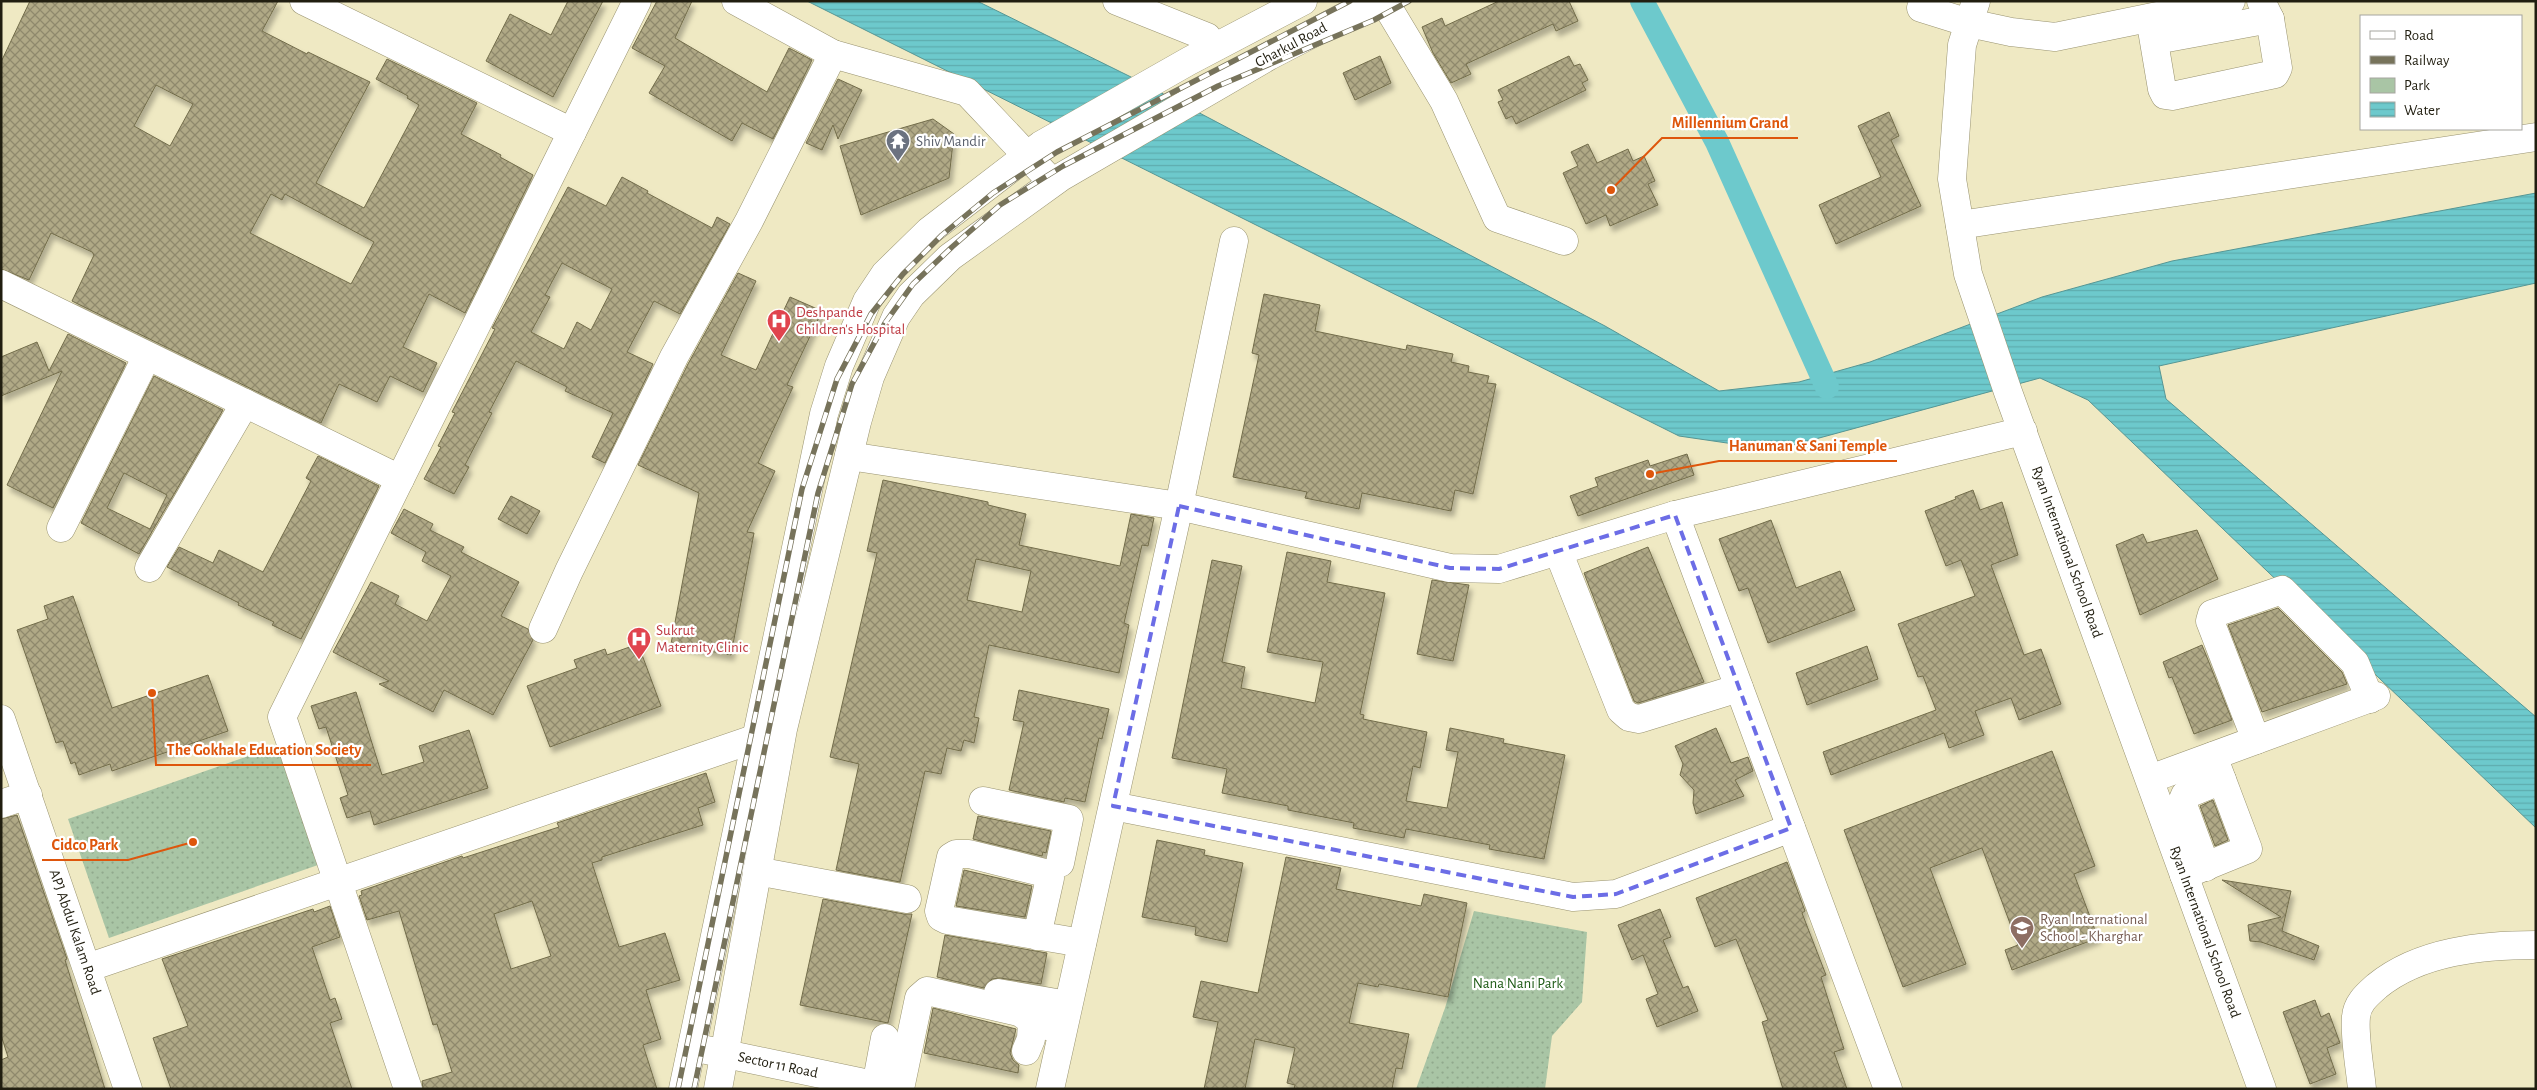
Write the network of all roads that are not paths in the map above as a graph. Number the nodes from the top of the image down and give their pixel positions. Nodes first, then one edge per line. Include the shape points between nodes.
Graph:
1 (304, 1) edge
2 (637, 1) edge
3 (736, 1) edge
4 (1117, 1) edge
5 (1303, 1) edge
6 (1374, 1) edge
7 (1384, 1) edge
8 (2231, 1) edge
9 (1920, 8) dead end
10 (2265, 10) edge
11 (1973, 12) edge
12 (2153, 29) junction
13 (1212, 42) junction
14 (833, 54) junction
15 (572, 132) junction
16 (2536, 138) edge
17 (1034, 151) junction
18 (1056, 179) junction
19 (1960, 225) junction
20 (1234, 241) dead end
21 (1564, 241) dead end
22 (1, 284) edge
23 (148, 356) junction
24 (245, 404) junction
25 (2023, 431) junction
26 (848, 456) junction
27 (400, 479) junction
28 (1179, 506) junction
29 (1676, 515) junction
30 (62, 528) dead end
31 (1558, 552) junction
32 (149, 568) dead end
33 (543, 629) dead end
34 (1738, 688) junction
35 (1, 719) edge
36 (783, 728) junction
37 (2253, 731) junction
38 (755, 738) junction
39 (2218, 768) junction
40 (2150, 779) junction
41 (28, 795) junction
42 (983, 801) dead end
43 (1, 804) edge
44 (1113, 806) junction
45 (1791, 828) junction
46 (970, 846) dead end
47 (1060, 863) junction
48 (1098, 870) junction
49 (757, 871) junction
50 (2195, 871) junction
51 (337, 882) junction
52 (907, 899) dead end
53 (946, 927) dead end
54 (1037, 936) dead end
55 (2536, 945) edge
56 (1081, 948) junction
57 (87, 968) junction
58 (943, 983) dead end
59 (1065, 1017) junction
60 (1032, 1020) junction
61 (885, 1038) dead end
62 (692, 1047) junction
63 (1026, 1051) dead end
64 (726, 1054) junction
65 (890, 1088) edge
66 (128, 1089) edge
67 (408, 1089) edge
68 (683, 1089) edge
69 (718, 1089) edge
70 (1050, 1089) edge
71 (1888, 1089) edge
72 (2262, 1089) edge
73 (2362, 1089) edge

1 - 15 street
2 - 15 street
3 - 14 street
4 - 13 street
5 - 13 street
6 - 18 street, Gharkul Road via 1269,56
7 - 21 street via 1444,101 1497,218
8 - 12 street
9 - 11 street
10 - 12 street
10 - 12 street via 2278,68 2275,74 2172,96 2165,95 2162,89
11 - 12 street via 2011,32 2055,36
11 - 19 street, Ryan International School Road via 1962,45 1952,179
13 - 17 street via 1189,61
14 - 17 street via 967,92
14 - 33 street via 749,221 674,357
15 - 27 street
16 - 19 street
17 - 18 street
17 - 38 street via 958,207 912,246 885,274 867,300 839,366 824,414
18 - 26 street, Gharkul Road via 950,257 911,295 896,317 870,377
19 - 25 street, Ryan International School Road via 1968,274
20 - 28 street
22 - 23 street
23 - 24 street
23 - 30 street
24 - 27 street
24 - 32 street
25 - 29 street
25 - 40 street, Ryan International School Road
26 - 28 street
26 - 36 street, Gharkul Road
27 - 51 street via 282,717
28 - 31 street via 1450,568 1499,569
28 - 44 street
29 - 31 street
29 - 34 street
31 - 34 street via 1622,710 1629,717 1639,719
34 - 45 street
35 - 41 street, APJ Abdul Kalam Road
36 - 38 street
36 - 49 street, Gharkul Road
37 - 37 street via 2370,693 2350,656 2285,592 2277,591 2210,617
37 - 39 street
38 - 51 street
38 - 62 street
39 - 40 street
39 - 50 street via 2185,795 2182,802
39 - 50 street via 2248,849
40 - 50 street, Ryan International School Road
41 - 43 street
41 - 57 street, APJ Abdul Kalam Road
42 - 47 street via 1069,819
44 - 45 street via 1573,897 1616,894
44 - 48 street
45 - 71 street
46 - 47 street
47 - 48 street
48 - 56 street
49 - 52 street
49 - 64 street, Gharkul Road
50 - 72 street, Ryan International School Road
51 - 57 street
51 - 67 street
53 - 56 street
54 - 56 street
55 - 73 street via 2447,953 2390,975 2363,998 2356,1016
56 - 59 street
57 - 66 street, APJ Abdul Kalam Road
58 - 59 street
59 - 60 street via 1038,1024
59 - 70 street
60 - 63 street via 1031,1039
60 - 65 street via 1018,1012 927,992 922,994
61 - 65 street
62 - 64 street, Sector 11 Road
62 - 68 street
64 - 65 street, Sector 11 Road
64 - 69 street, Gharkul Road

